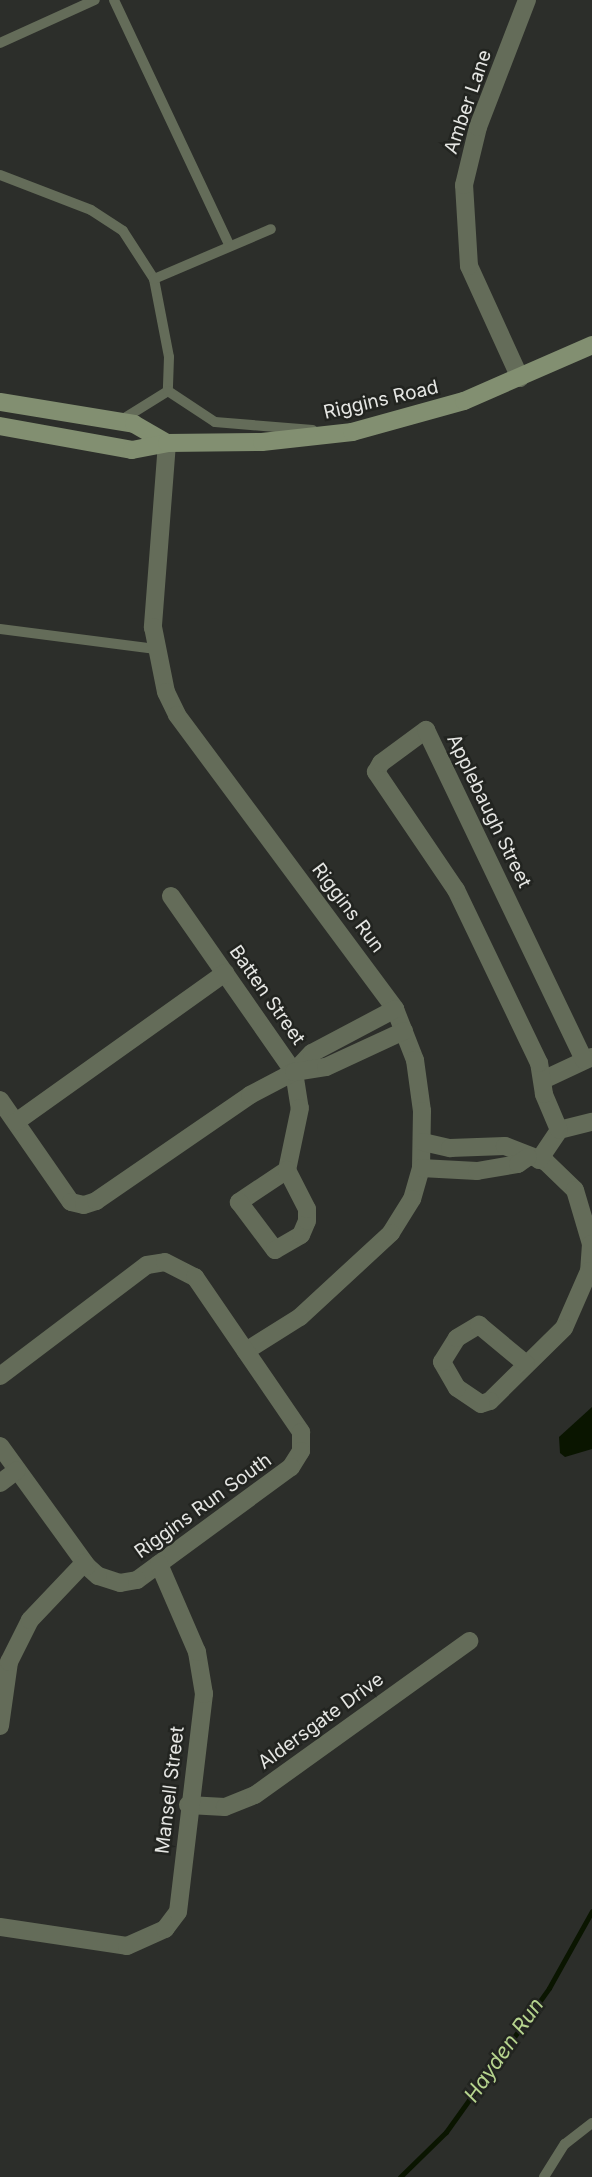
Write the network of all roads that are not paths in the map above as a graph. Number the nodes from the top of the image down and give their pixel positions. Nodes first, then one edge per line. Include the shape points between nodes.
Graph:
1 (95, 0) edge
2 (114, 0) edge
3 (527, 0) edge
4 (0, 43) edge
5 (0, 175) edge
6 (271, 229) dead end
7 (230, 246) junction
8 (154, 279) junction
9 (592, 345) edge
10 (520, 378) junction
11 (168, 391) junction
12 (0, 402) edge
13 (113, 422) junction
14 (0, 426) edge
15 (352, 432) junction
16 (167, 443) junction
17 (0, 629) edge
18 (156, 649) junction
19 (171, 896) dead end
20 (225, 973) junction
21 (395, 1009) junction
22 (404, 1031) junction
23 (588, 1058) edge
24 (294, 1072) junction
25 (545, 1079) junction
26 (0, 1100) edge
27 (16, 1122) junction
28 (592, 1122) edge
29 (559, 1130) junction
30 (423, 1142) junction
31 (474, 1147) junction
32 (534, 1159) junction
33 (421, 1168) junction
34 (287, 1170) dead end
35 (475, 1171) junction
36 (246, 1351) junction
37 (526, 1364) junction
38 (0, 1376) edge
39 (0, 1446) edge
40 (17, 1470) junction
41 (0, 1483) edge
42 (84, 1563) junction
43 (159, 1564) junction
44 (468, 1641) dead end
45 (3, 1678) edge
46 (0, 1726) edge
47 (188, 1805) junction
48 (0, 1927) edge
49 (592, 2123) edge
50 (544, 2177) edge

1 - 4 lane
2 - 7 lane
3 - 10 street, Amber Lane via 478,127 464,185 469,266
5 - 8 lane via 91,210 123,231
6 - 7 lane
7 - 8 lane
8 - 11 lane via 169,358
9 - 10 main road, Riggins Road
10 - 15 main road, Riggins Road via 412,418
11 - 13 lane via 141,411
11 - 15 lane via 215,422
12 - 13 main road
13 - 16 main road via 134,424
14 - 16 main road, Riggins Road via 132,450
15 - 16 main road, Riggins Road via 262,442
16 - 18 street, Riggins Run via 153,627
17 - 18 lane
18 - 21 street, Riggins Run via 177,715
19 - 20 street, Batten Street
20 - 24 street, Batten Street
20 - 27 street
21 - 22 street, Riggins Run
21 - 24 street via 312,1053
22 - 24 street via 326,1067
22 - 30 street, Riggins Run via 419,1082
23 - 25 street, Applebaugh Street
23 - 25 street, Applebaugh Street via 426,730 381,763 376,772 456,890
24 - 27 street via 250,1095 96,1202 71,1202
24 - 34 street, Batten Street via 300,1108
25 - 29 street, Applebaugh Street via 544,1094
26 - 27 street
28 - 29 street
29 - 32 street
30 - 31 street
30 - 33 street, Riggins Run
31 - 32 street via 505,1146
31 - 35 lane
32 - 35 street
32 - 37 street via 563,1174 575,1190 591,1244 589,1271 577,1305 564,1328
33 - 35 street
33 - 36 street, Riggins Run via 412,1199 391,1233 300,1317
36 - 38 street, Riggins Run South via 195,1277 165,1262 147,1265
36 - 43 street, Riggins Run South via 290,1412 301,1432 301,1451 291,1467
37 - 37 street via 490,1401 481,1404 457,1388 442,1362 457,1338 479,1325
39 - 40 street, Riggins Run South
40 - 41 street
40 - 42 street, Riggins Run South
42 - 43 street, Riggins Run South via 98,1576 120,1583 137,1580
42 - 45 street via 30,1620
43 - 47 street, Mansell Street via 197,1652 204,1694
44 - 47 street, Aldersgate Drive via 255,1794 225,1807
45 - 46 street
47 - 48 street, Mansell Street via 178,1912 165,1929 127,1946
49 - 50 lane via 565,2144

